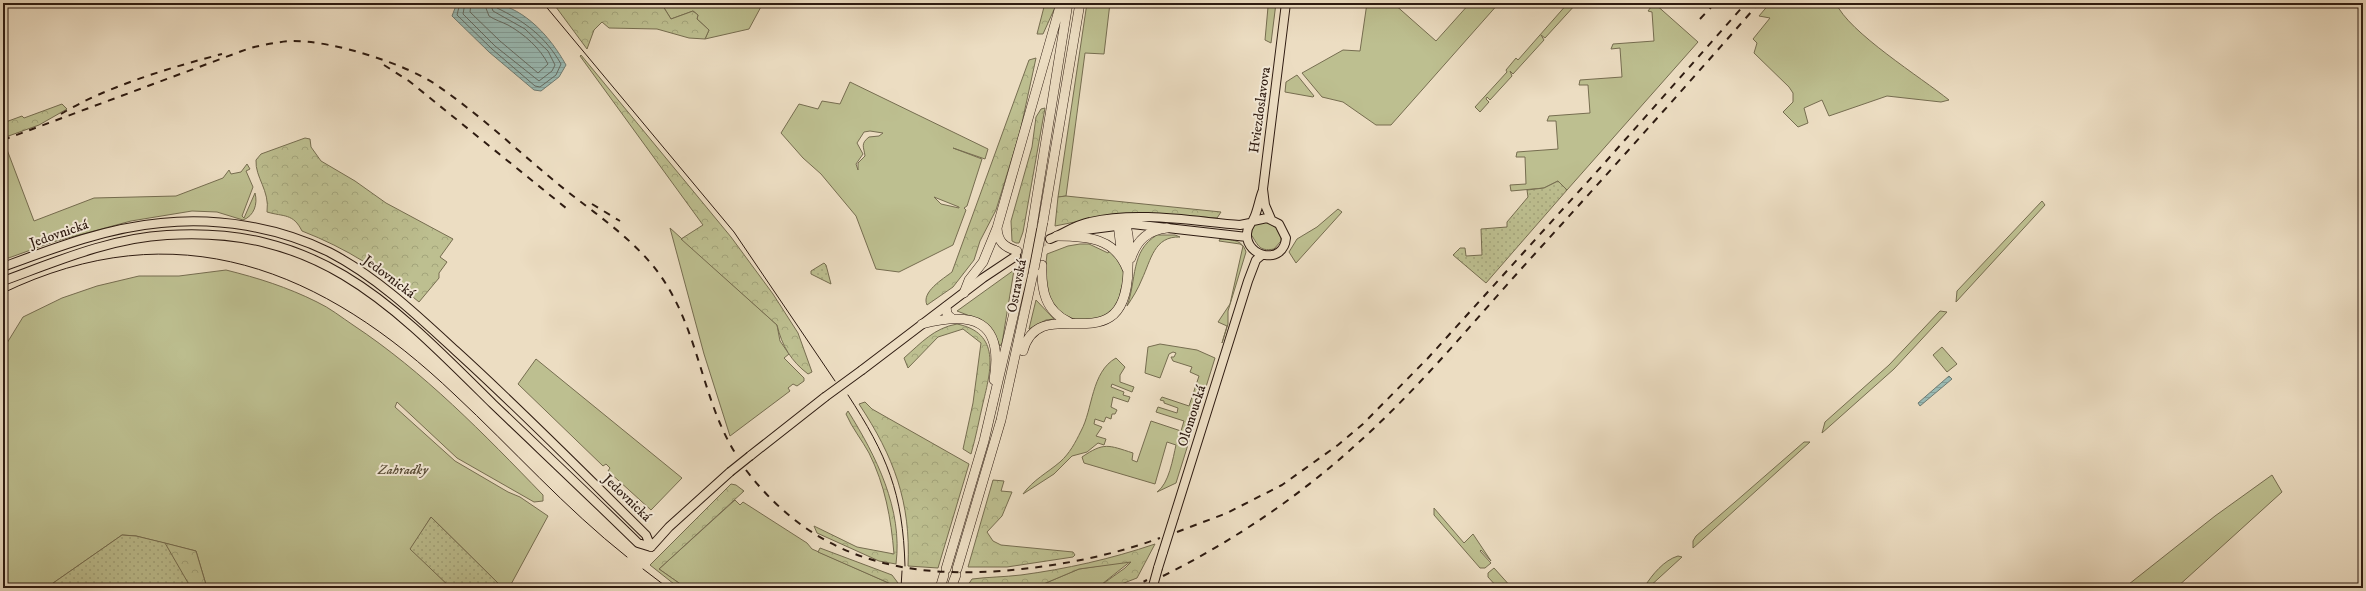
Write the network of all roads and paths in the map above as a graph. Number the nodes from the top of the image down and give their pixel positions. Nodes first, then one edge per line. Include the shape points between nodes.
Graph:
1 (1061, 3) edge
2 (1068, 3) edge
3 (1080, 3) edge
4 (1286, 3) edge
5 (1263, 189) junction
6 (1174, 219) junction
7 (1271, 219) junction
8 (1251, 222) junction
9 (1125, 224) junction
10 (997, 228) junction
11 (1167, 228) junction
12 (1247, 237) junction
13 (1054, 238) junction
14 (1252, 249) junction
15 (1017, 254) joint
16 (1262, 255) junction
17 (1122, 257) junction
18 (3, 267) edge
19 (1038, 267) junction
20 (1128, 271) junction
21 (3, 281) edge
22 (1248, 281) junction
23 (964, 293) junction
24 (946, 306) junction
25 (951, 318) junction
26 (922, 324) junction
27 (1074, 324) junction
28 (1008, 390) junction
29 (984, 441) junction
30 (651, 547) junction
31 (1152, 587) edge
32 (940, 588) edge
33 (951, 588) edge

1 - 10 highway
2 - 29 highway, Ostravská, bridge via 1023,274
3 - 19 highway, bridge
4 - 5 main road, Hviezdoslavova
5 - 7 main road, Hviezdoslavova via 1264,205
5 - 8 main road
6 - 8 main road via 1240,225
6 - 9 main road
6 - 13 main road via 1096,221 1080,225
7 - 8 main road
7 - 16 main road via 1281,226 1286,236 1285,244 1275,254
8 - 12 main road via 1247,229
9 - 11 main road
9 - 13 main road via 1090,228
9 - 17 highway
9 - 20 highway via 1129,252
10 - 15 highway via 1000,241
10 - 23 highway via 983,262 969,280
11 - 12 main road
11 - 20 highway via 1153,230 1141,239 1134,250
12 - 14 main road
13 - 17 highway via 1096,239
14 - 16 main road
14 - 22 main road
15 - 23 main road
16 - 22 main road, Olomoucká via 1256,260
17 - 20 highway
18 - 30 main road, Jedovnická via 89,237 163,222 203,222 257,228 305,242 350,264 386,289 419,317 646,535
19 - 27 highway via 1043,293 1050,308 1059,317
19 - 28 highway, Ostravská
20 - 27 highway via 1126,294 1114,313 1096,323
21 - 30 main road, Jedovnická via 95,249 165,235 204,234 234,237 266,243 314,259 363,286 412,324 638,543
22 - 31 main road, Olomoucká, bridge
23 - 24 main road
24 - 25 highway via 947,314
24 - 26 main road
25 - 26 highway
25 - 29 highway via 967,318 977,322 988,332 994,344 996,369
26 - 30 main road, bridge via 730,472 669,527
27 - 28 highway via 1048,324 1033,332 1025,342
28 - 33 highway, Ostravská via 991,457
29 - 32 highway, Ostravská

